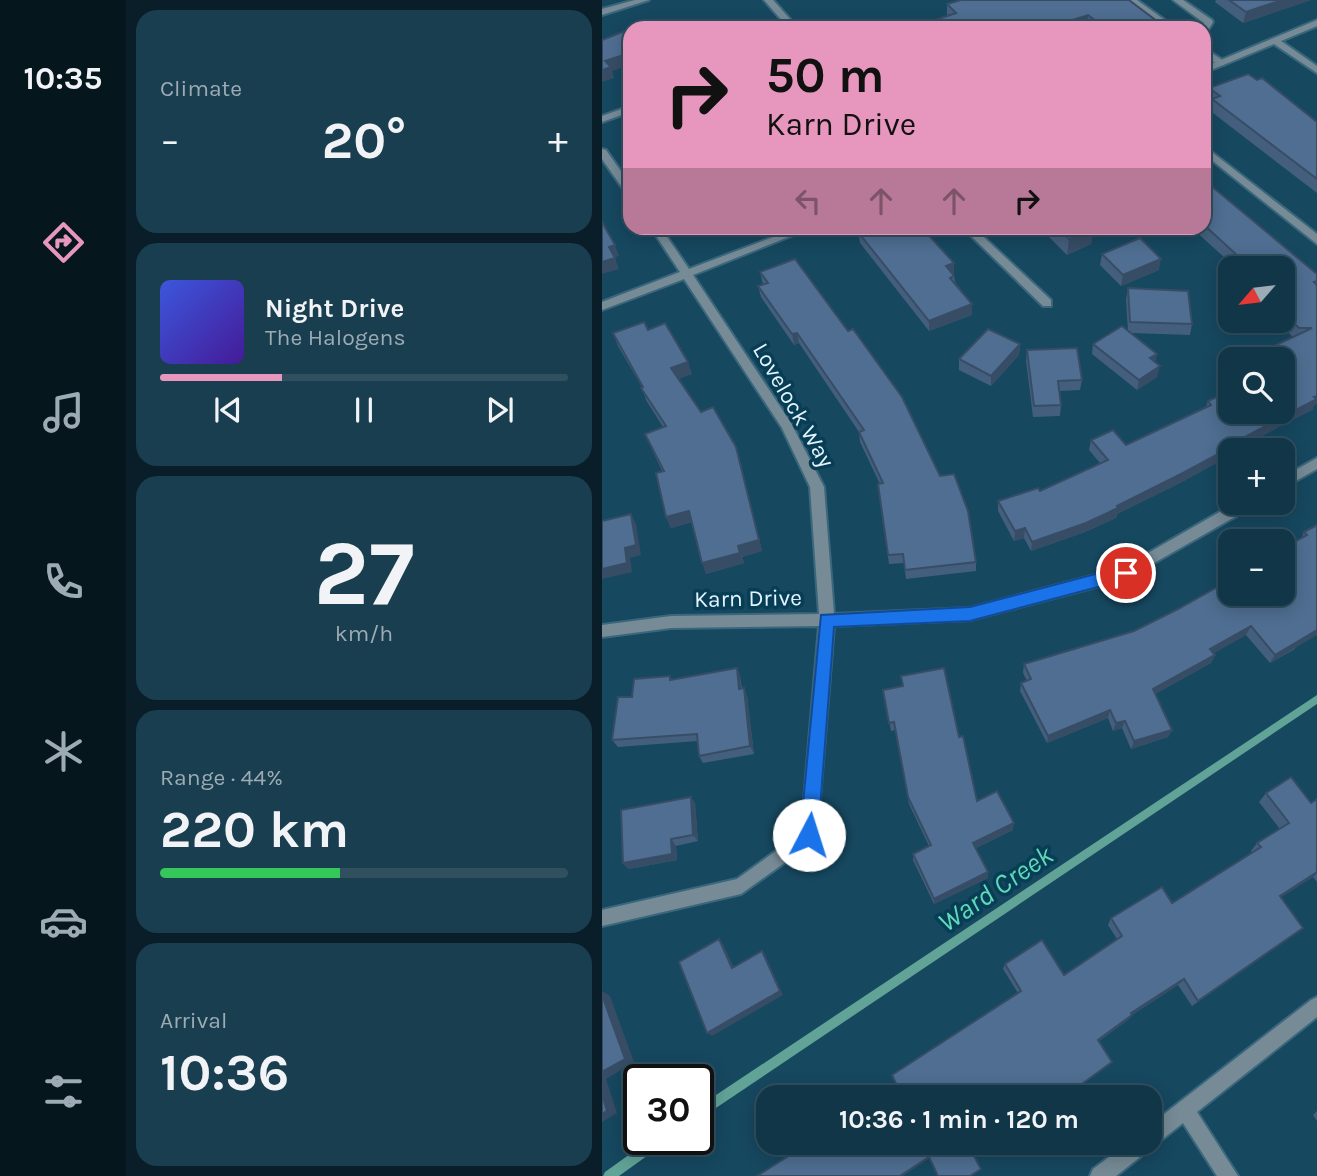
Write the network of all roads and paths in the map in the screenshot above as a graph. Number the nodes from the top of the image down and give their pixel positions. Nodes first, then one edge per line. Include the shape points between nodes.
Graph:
1 (645, 0) edge
2 (768, 0) edge
3 (1131, 0) edge
4 (1177, 0) edge
5 (602, 13) edge
6 (787, 20) dead end
7 (1161, 21) edge
8 (1208, 21) edge
9 (1317, 23) edge
10 (1275, 41) junction
11 (1211, 56) edge
12 (1220, 63) junction
13 (1211, 67) edge
14 (1317, 69) edge
15 (623, 111) edge
16 (602, 119) edge
17 (602, 152) edge
18 (1211, 155) edge
19 (623, 181) edge
20 (661, 235) edge
21 (787, 235) edge
22 (975, 235) edge
23 (1317, 240) edge
24 (688, 272) junction
25 (1047, 303) dead end
26 (602, 306) edge
27 (1317, 463) edge
28 (1295, 476) edge
29 (1226, 515) edge
30 (827, 620) junction
31 (602, 631) edge
32 (602, 918) edge
33 (1317, 1006) edge
34 (1185, 1110) junction
35 (1162, 1128) edge
36 (1127, 1155) edge
37 (1100, 1176) edge
38 (1228, 1176) edge

1 - 5 street
2 - 6 street
3 - 7 street
4 - 8 street
9 - 10 street
10 - 12 street
10 - 14 street
11 - 12 street
12 - 13 street
15 - 16 street
17 - 19 street
18 - 23 street
20 - 24 street, Lovelock Way
21 - 24 street
22 - 25 street
24 - 26 street
24 - 30 street, Lovelock Way via 787,426 817,487
27 - 28 street
29 - 30 street, Karn Drive via 1126,573 970,614
30 - 31 street, Karn Drive via 671,622
30 - 32 street, Lovelock Way via 809,835 741,886
33 - 34 street
34 - 35 street
34 - 38 street
36 - 37 street

